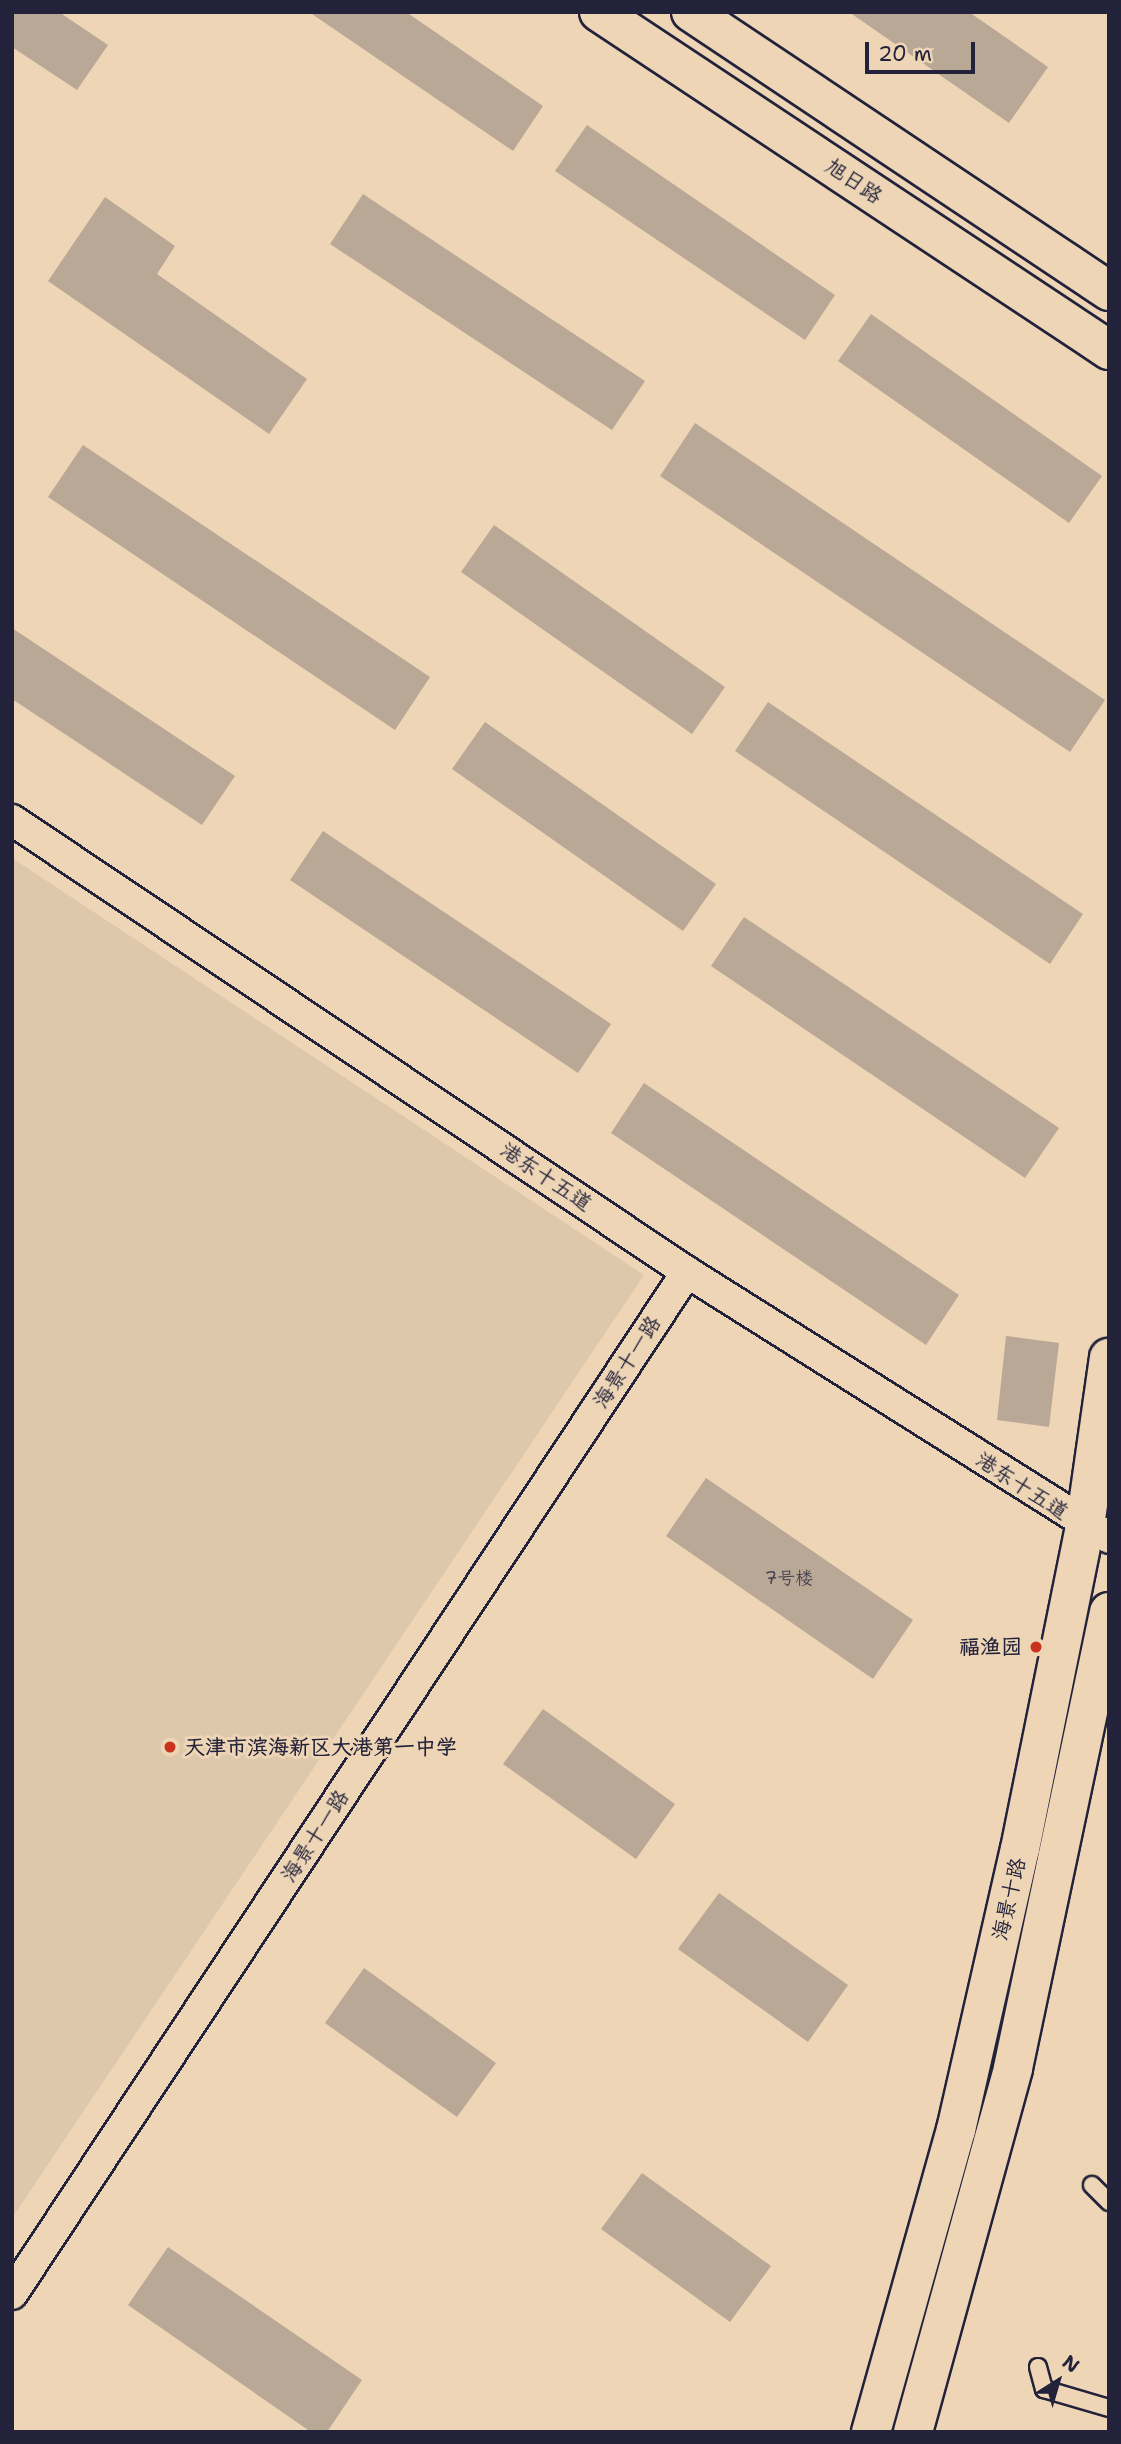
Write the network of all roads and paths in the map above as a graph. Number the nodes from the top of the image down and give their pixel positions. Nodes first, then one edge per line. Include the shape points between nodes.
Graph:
1 (599, 12) edge
2 (691, 12) edge
3 (1109, 291) edge
4 (1109, 349) edge
5 (12, 820) edge
6 (687, 1272) junction
7 (1109, 1358) edge
8 (1097, 1532) edge
9 (1109, 1612) edge
10 (1093, 2185) dead end
11 (1109, 2202) edge
12 (12, 2294) edge
13 (1038, 2367) dead end
14 (1109, 2408) edge
15 (871, 2432) edge
16 (913, 2432) edge

1 - 4 street, 旭日路
2 - 3 street
5 - 6 street, 港东十五道
6 - 8 street, 港东十五道
6 - 12 street, 海景十一路
7 - 8 street, 海景十路
8 - 15 street, 海景十路 via 956,2130
9 - 16 street, 海景十路 via 1013,2068
10 - 11 lane
13 - 14 lane via 1044,2389

